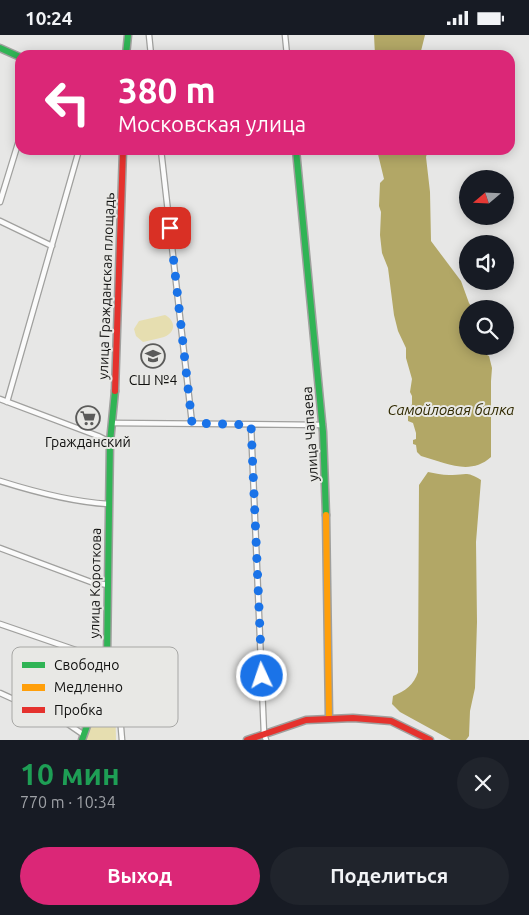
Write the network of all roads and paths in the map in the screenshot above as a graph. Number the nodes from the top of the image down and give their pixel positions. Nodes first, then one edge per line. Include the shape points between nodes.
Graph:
1 (128, 35) edge
2 (149, 35) edge
3 (285, 35) edge
4 (0, 48) edge
5 (126, 50) edge
6 (150, 50) edge
7 (286, 50) edge
8 (15, 55) edge
9 (15, 153) edge
10 (78, 155) edge
11 (123, 155) edge
12 (162, 155) edge
13 (296, 155) edge
14 (0, 202) edge
15 (0, 221) edge
16 (52, 246) junction
17 (0, 399) edge
18 (7, 402) junction
19 (112, 423) junction
20 (192, 423) junction
21 (251, 425) junction
22 (323, 425) junction
23 (110, 442) junction
24 (0, 481) edge
25 (108, 504) junction
26 (0, 548) edge
27 (108, 585) junction
28 (0, 624) edge
29 (65, 647) edge
30 (107, 647) edge
31 (0, 693) edge
32 (12, 698) edge
33 (330, 718) junction
34 (71, 727) edge
35 (121, 727) edge
36 (83, 737) edge
37 (265, 737) edge
38 (122, 740) edge
39 (247, 740) edge
40 (430, 740) edge

1 - 5 street
2 - 6 street
3 - 7 street
4 - 8 street
9 - 14 street
10 - 16 street
11 - 19 street, улица Гражданская площадь via 117,376
12 - 20 street
13 - 22 street, улица Чапаева
15 - 16 street
16 - 18 street
17 - 18 street
18 - 23 street
19 - 20 street
19 - 23 street, улица Короткова
20 - 21 street
21 - 22 street
21 - 37 street
22 - 33 street, улица Чапаева
23 - 25 street, улица Короткова
24 - 25 street via 48,495
25 - 27 street, улица Короткова
26 - 27 street via 91,582
27 - 30 street, улица Короткова
28 - 29 street
31 - 32 street
33 - 37 street via 306,720
33 - 40 street via 391,721
34 - 36 street
35 - 38 street
37 - 39 street

